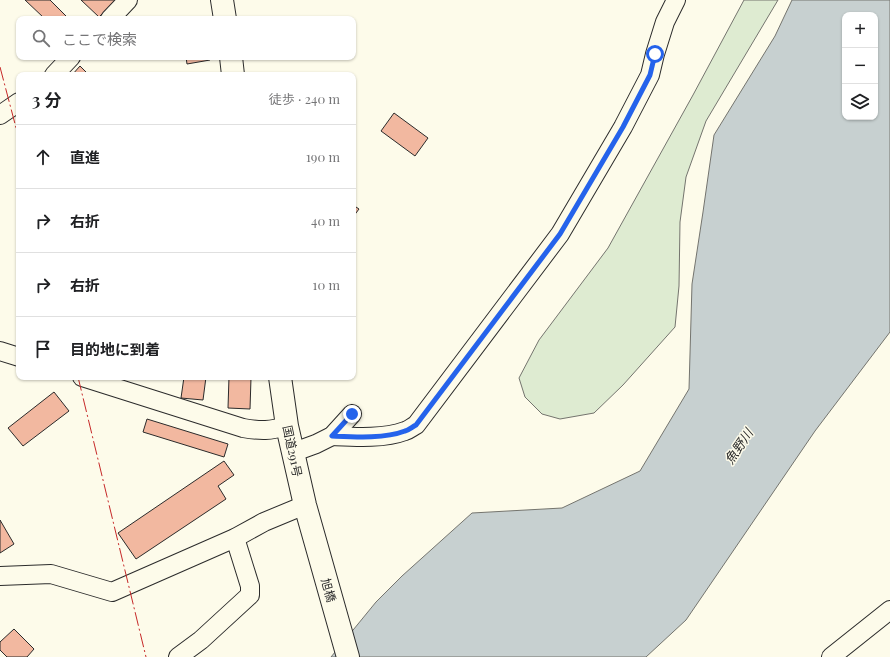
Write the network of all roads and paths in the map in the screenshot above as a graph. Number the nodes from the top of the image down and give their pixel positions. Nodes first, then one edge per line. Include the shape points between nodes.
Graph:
1 (128, 0) edge
2 (222, 0) edge
3 (676, 0) edge
4 (113, 16) edge
5 (225, 16) edge
6 (69, 60) edge
7 (231, 60) edge
8 (57, 72) edge
9 (233, 72) edge
10 (16, 104) edge
11 (0, 115) edge
12 (0, 351) edge
13 (16, 356) edge
14 (91, 380) edge
15 (280, 380) edge
16 (352, 414) dead end
17 (288, 426) junction
18 (332, 436) junction
19 (294, 452) junction
20 (308, 514) junction
21 (235, 538) junction
22 (0, 576) edge
23 (890, 610) edge
24 (178, 657) edge
25 (348, 657) edge
26 (832, 657) edge

1 - 4 street
2 - 5 highway
3 - 18 street via 665,22 650,75 623,127 560,234 416,425 388,435 359,438
6 - 8 street
7 - 9 highway
10 - 11 street
12 - 13 street
14 - 17 street via 243,428 258,431
15 - 17 highway, 国道291号
16 - 18 street
17 - 19 highway, 国道291号
18 - 19 street
19 - 20 highway, 国道291号
20 - 21 street via 264,522
20 - 25 highway, 旭橋
21 - 22 street via 112,592 51,574
21 - 24 street via 250,586 250,595 201,640
23 - 26 street

